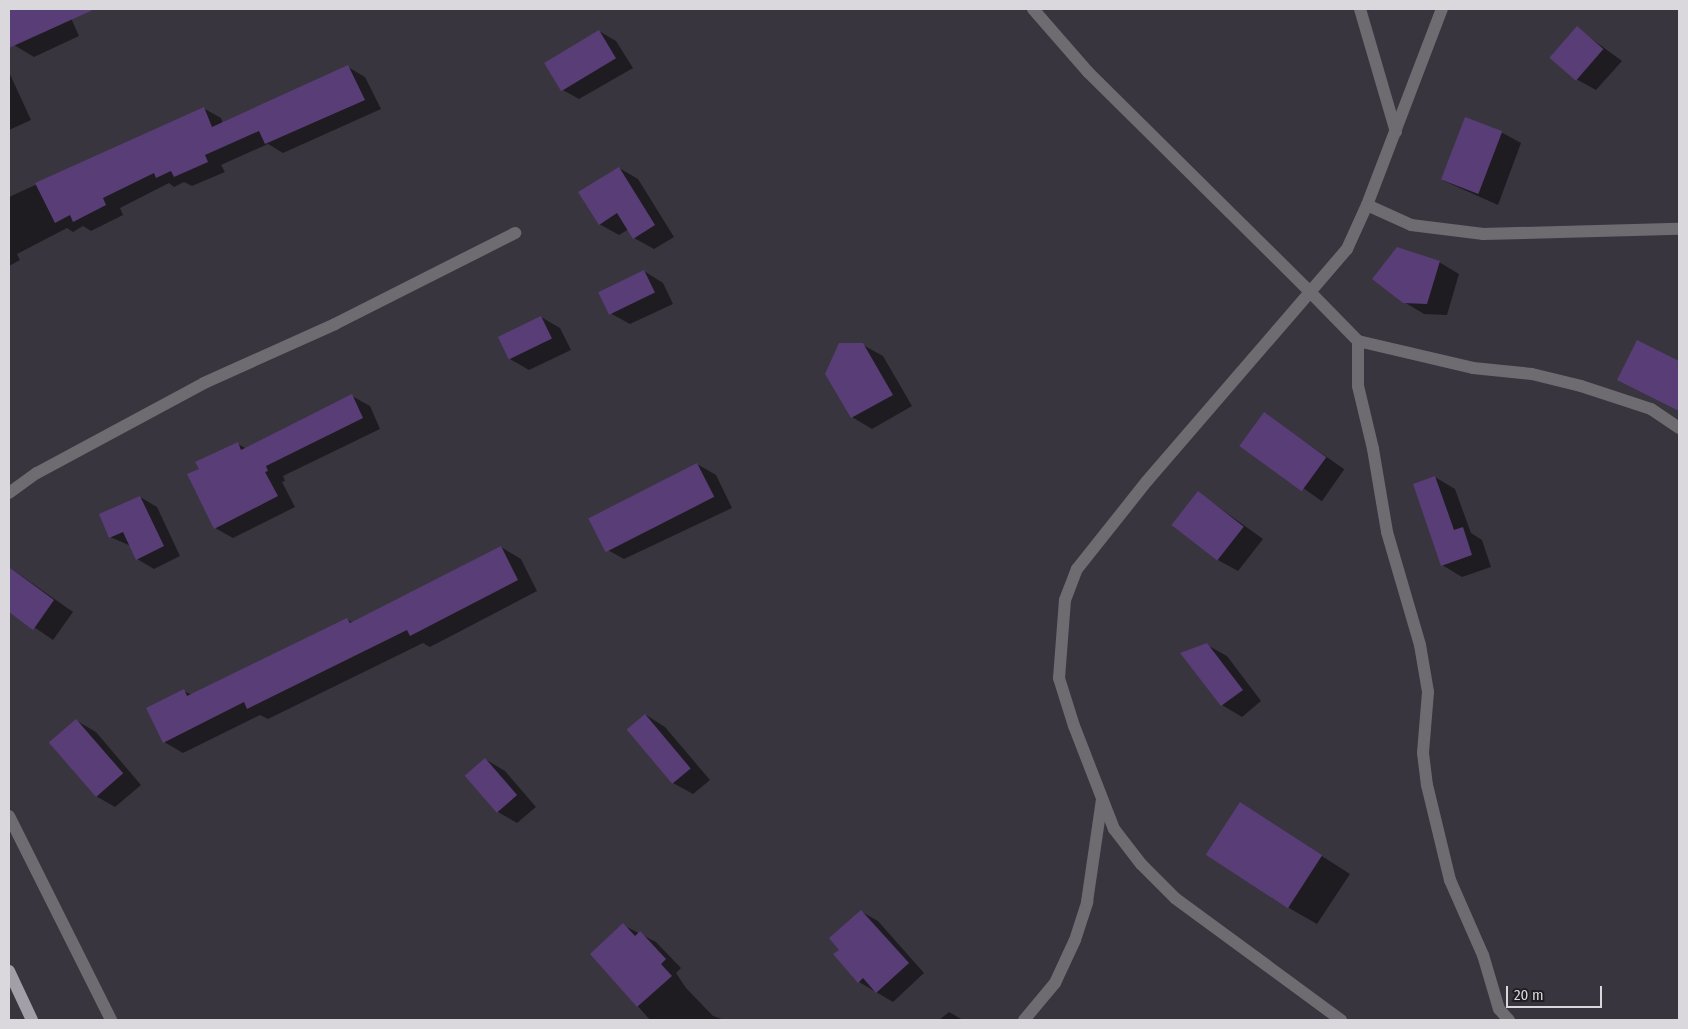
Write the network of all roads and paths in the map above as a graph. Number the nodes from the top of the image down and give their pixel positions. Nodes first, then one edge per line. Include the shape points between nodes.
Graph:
1 (1033, 9) edge
2 (1360, 9) edge
3 (1442, 9) edge
4 (1396, 132) junction
5 (1367, 205) junction
6 (1679, 229) edge
7 (515, 233) dead end
8 (1310, 292) junction
9 (1358, 340) junction
10 (1679, 428) edge
11 (9, 493) edge
12 (1102, 796) junction
13 (9, 816) edge
14 (9, 971) edge
15 (32, 1020) edge
16 (111, 1020) edge
17 (1024, 1020) edge
18 (1341, 1020) edge
19 (1509, 1020) edge

1 - 8 street via 1088,72
2 - 4 street
3 - 4 street
4 - 5 street
5 - 6 street via 1411,226 1483,234
5 - 8 street via 1347,249
7 - 11 street via 335,324 204,383 37,473
8 - 9 street
8 - 12 street via 1147,481 1077,569 1065,600 1059,678
9 - 10 street via 1473,368 1532,374 1582,386 1652,409
9 - 19 street via 1358,386 1387,532 1420,645 1426,682 1423,753 1427,785 1450,880 1483,955 1499,1009
12 - 17 street via 1089,893 1075,940 1055,983
12 - 18 street via 1114,829 1141,864 1175,898
13 - 16 street
14 - 15 main road

